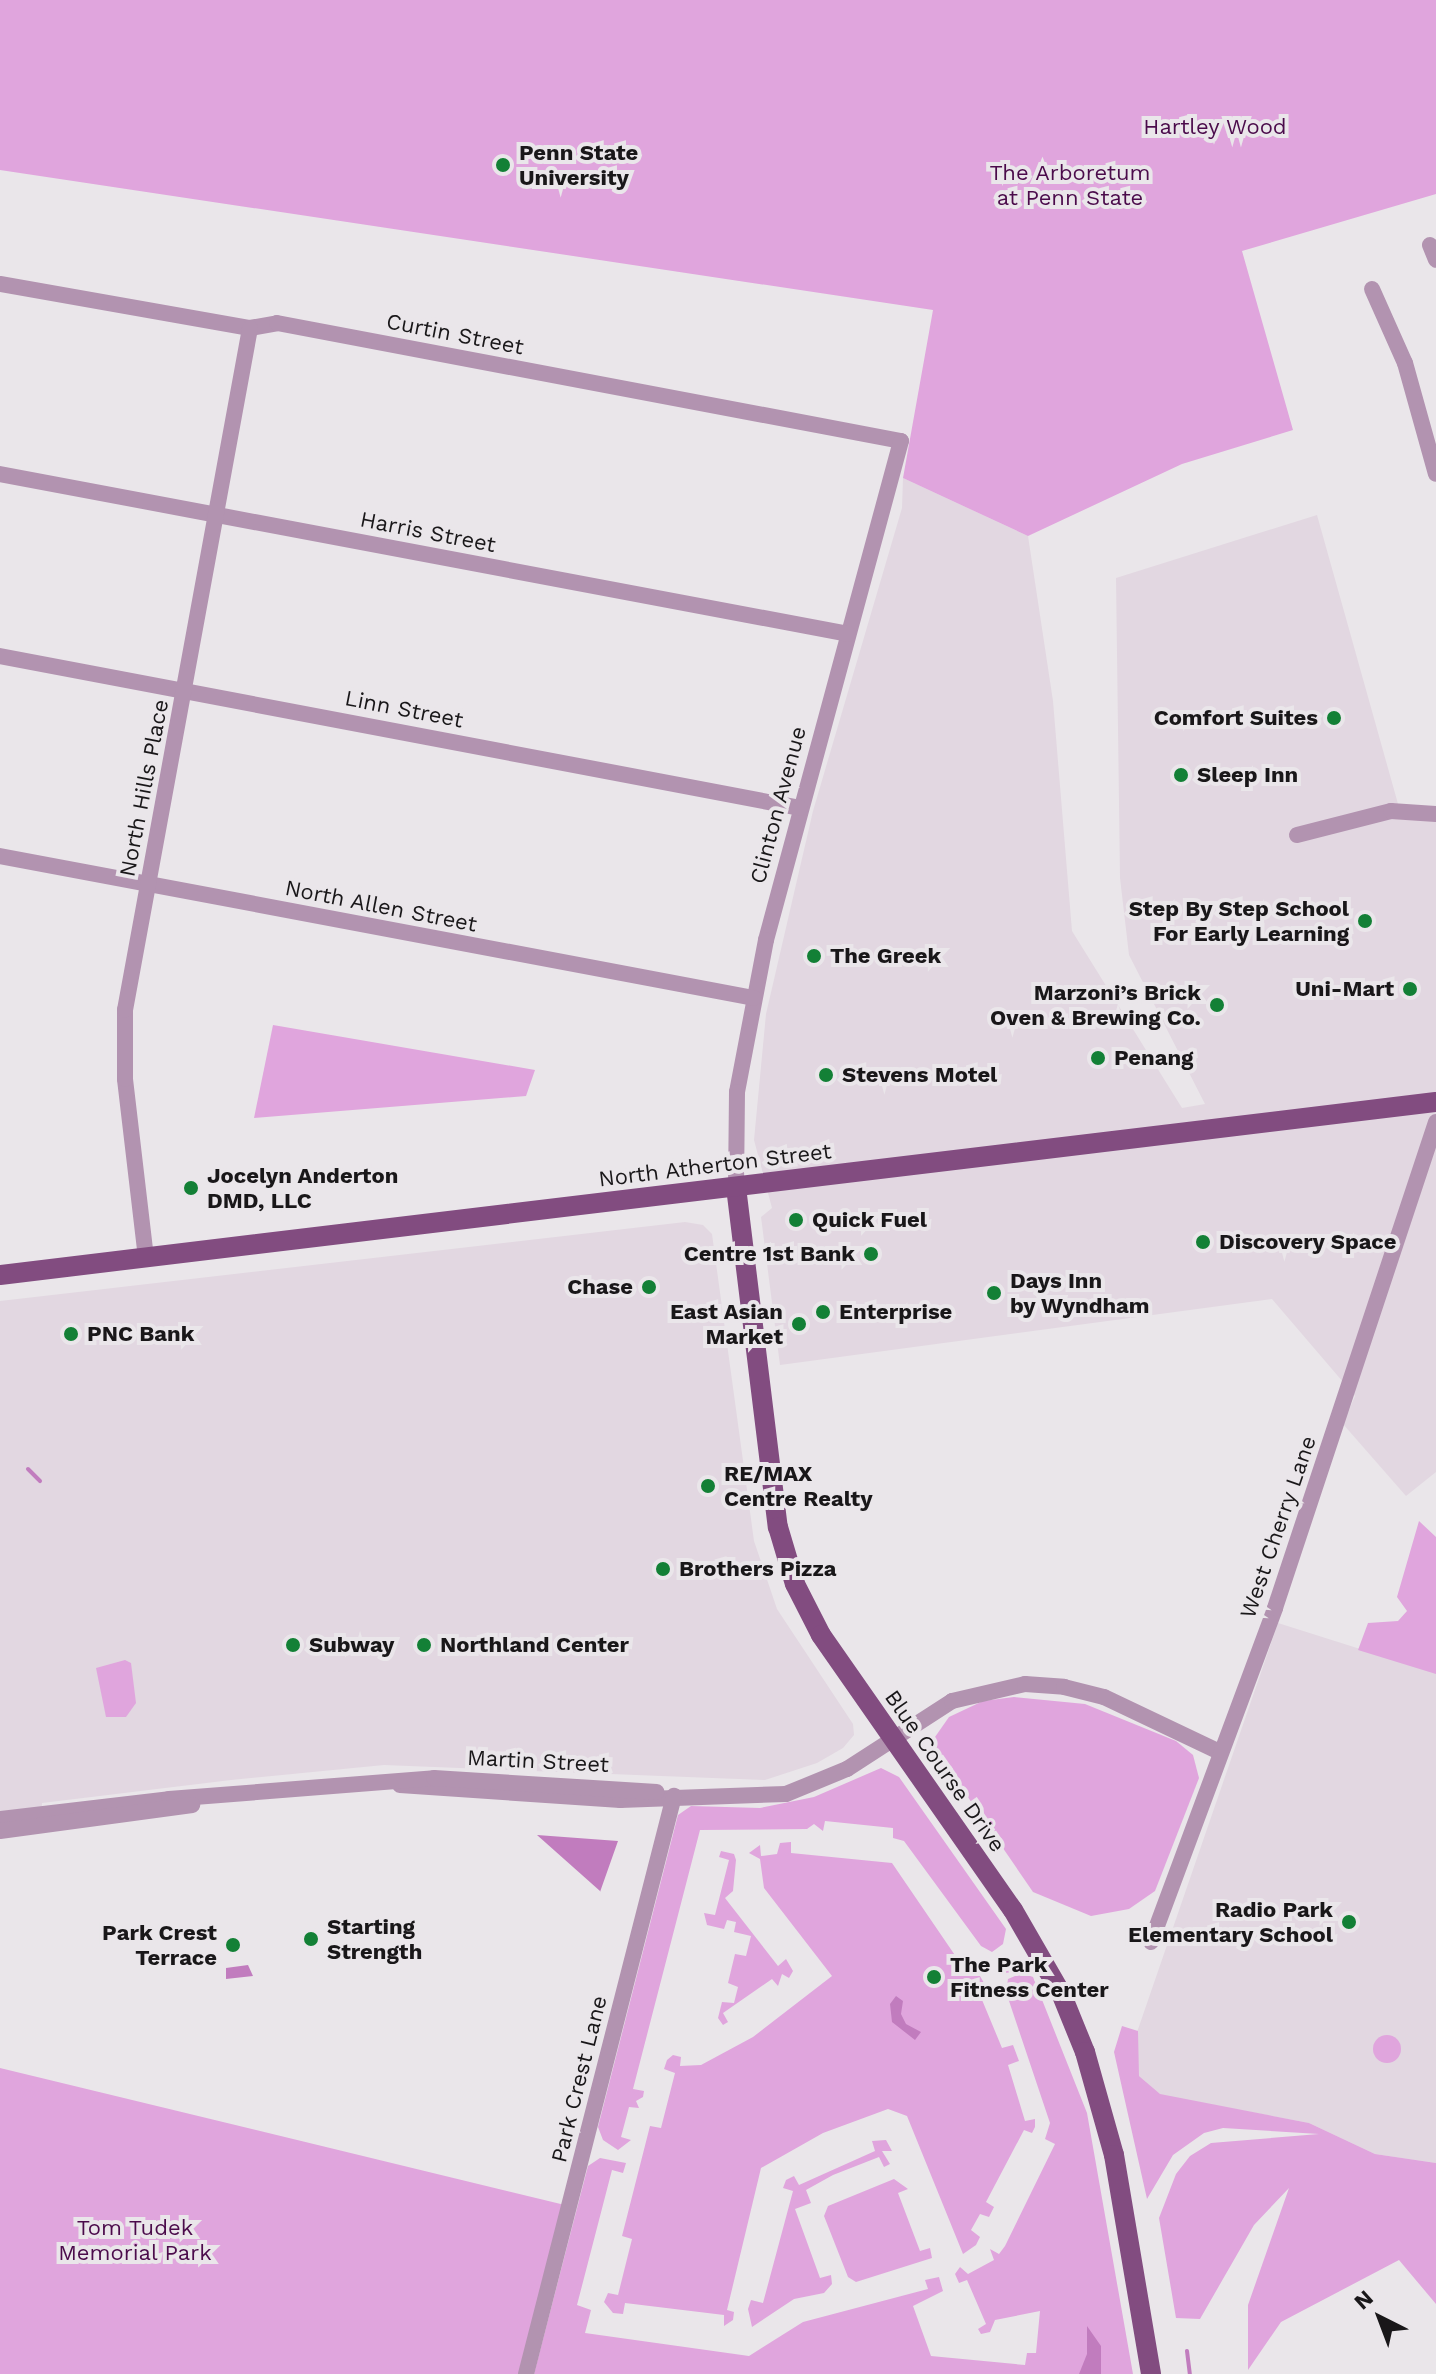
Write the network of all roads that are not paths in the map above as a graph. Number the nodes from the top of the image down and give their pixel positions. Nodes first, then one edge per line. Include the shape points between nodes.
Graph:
1 (0, 284) edge
2 (1372, 289) dead end
3 (250, 328) junction
4 (901, 441) joint
5 (0, 474) edge
6 (1436, 474) edge
7 (217, 515) junction
8 (848, 634) junction
9 (0, 656) edge
10 (185, 690) junction
11 (800, 808) junction
12 (1436, 814) edge
13 (1297, 835) dead end
14 (0, 856) edge
15 (148, 884) junction
16 (754, 998) junction
17 (1436, 1102) edge
18 (1436, 1122) edge
19 (736, 1187) junction
20 (146, 1258) junction
21 (0, 1275) edge
22 (893, 1738) junction
23 (1220, 1752) junction
24 (674, 1796) junction
25 (208, 1799) junction
26 (0, 1819) edge
27 (0, 1831) edge
28 (1151, 1942) dead end
29 (526, 2374) edge
30 (1151, 2374) edge

1 - 3 street, Curtin Street
2 - 6 street via 1405,363
3 - 4 street, Curtin Street via 277,323
3 - 7 street, North Hills Place
4 - 8 street, Clinton Avenue
5 - 7 street, Harris Street
7 - 8 street, Harris Street
7 - 10 street, North Hills Place
8 - 11 street, Clinton Avenue
9 - 10 street, Linn Street
10 - 11 street, Linn Street
10 - 15 street, North Hills Place
11 - 16 street, Clinton Avenue
12 - 13 street via 1391,811
14 - 15 street, North Allen Street
15 - 16 street, North Allen Street
15 - 20 street, North Hills Place via 122,1038
16 - 19 street, Clinton Avenue via 736,1104
17 - 19 main road, North Atherton Street
18 - 23 street, West Cherry Lane via 1275,1608
19 - 20 main road, North Atherton Street
19 - 22 main road, Blue Course Drive via 778,1527 788,1563 821,1635
20 - 21 main road, North Atherton Street
22 - 23 street, Martin Street via 934,1710 972,1693 1045,1685 1104,1697
22 - 24 street, Martin Street via 831,1778 786,1794
22 - 30 main road, Blue Course Drive via 1031,1938 1077,2032 1114,2155
23 - 28 street, West Cherry Lane
24 - 25 street, Martin Street via 620,1800 400,1785
24 - 29 street, Park Crest Lane
25 - 26 street, Martin Street
25 - 27 street, Martin Street via 170,1811

